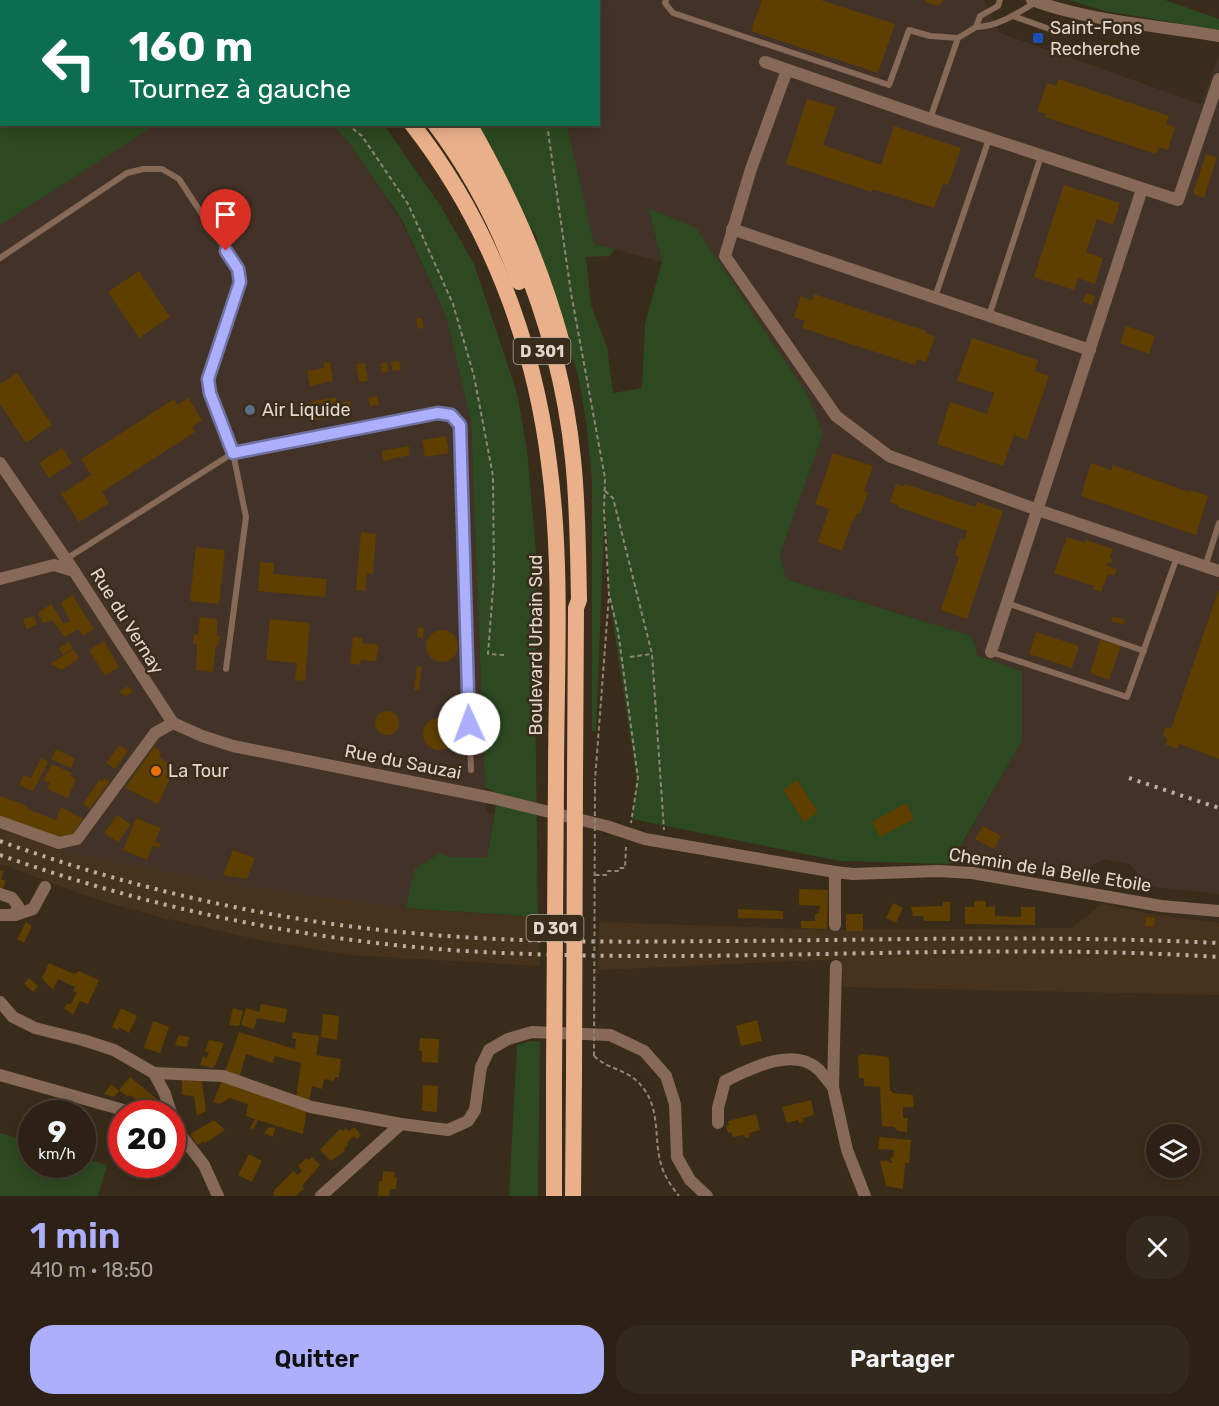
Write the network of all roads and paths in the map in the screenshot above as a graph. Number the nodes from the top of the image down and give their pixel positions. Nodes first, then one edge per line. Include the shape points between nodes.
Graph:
1 (666, 0) edge
2 (1000, 0) edge
3 (1034, 1) edge
4 (1013, 16) junction
5 (976, 27) junction
6 (1058, 32) dead end
7 (1219, 36) edge
8 (958, 38) junction
9 (765, 62) dead end
10 (787, 70) junction
11 (1219, 79) edge
12 (930, 119) junction
13 (350, 126) edge
14 (409, 126) edge
15 (414, 126) edge
16 (436, 126) edge
17 (454, 126) edge
18 (470, 126) edge
19 (547, 126) edge
20 (989, 139) junction
21 (430, 147) junction
22 (1041, 156) junction
23 (1142, 189) junction
24 (732, 229) junction
25 (0, 258) edge
26 (935, 298) junction
27 (989, 316) junction
28 (1090, 350) junction
29 (233, 453) junction
30 (0, 463) edge
31 (605, 491) junction
32 (1038, 510) junction
33 (1219, 523) edge
34 (1177, 557) junction
35 (66, 560) junction
36 (1205, 567) junction
37 (74, 571) junction
38 (1219, 571) edge
39 (0, 579) edge
40 (609, 595) junction
41 (1007, 603) junction
42 (576, 608) junction
43 (1144, 651) junction
44 (991, 652) joint
45 (652, 654) junction
46 (506, 655) dead end
47 (630, 657) dead end
48 (226, 669) dead end
49 (173, 723) junction
50 (471, 770) dead end
51 (0, 822) edge
52 (627, 840) junction
53 (664, 843) junction
54 (835, 872) junction
55 (595, 875) junction
56 (45, 887) dead end
57 (0, 894) edge
58 (1219, 911) edge
59 (0, 915) edge
60 (15, 915) junction
61 (835, 925) dead end
62 (836, 966) dead end
63 (0, 1002) edge
64 (154, 1073) junction
65 (0, 1075) edge
66 (833, 1087) junction
67 (167, 1100) edge
68 (108, 1106) edge
69 (718, 1123) dead end
70 (401, 1124) junction
71 (186, 1141) edge
72 (218, 1196) edge
73 (321, 1196) edge
74 (554, 1196) edge
75 (573, 1196) edge
76 (679, 1196) edge
77 (707, 1196) edge
78 (865, 1196) edge

1 - 8 lane via 673,13 889,85 909,30
2 - 5 lane via 998,6 980,16
3 - 4 lane
3 - 7 street via 1120,22
4 - 5 lane
4 - 6 lane
5 - 8 lane
8 - 12 lane
9 - 10 street
10 - 12 street
10 - 24 street
11 - 23 street via 1178,200
12 - 20 street
13 - 46 path via 362,136 408,204 453,304 474,375 493,476 494,576 488,654
14 - 21 highway
15 - 21 highway, Boulevard Urbain Sud / D 301
16 - 42 highway, D 301 via 491,216 539,341 564,459 572,600
17 - 42 highway via 488,184 519,250 558,370 576,488
18 - 42 highway via 529,243 553,311 570,379 583,458 586,518 585,594
19 - 31 path
20 - 22 street
20 - 26 lane
21 - 74 highway, Boulevard Urbain Sud / D 301, bridge via 492,259 519,330 539,405 549,463 555,534
22 - 23 street
22 - 27 lane
23 - 28 street
24 - 26 street
24 - 32 street via 725,256 836,416 889,456
25 - 29 lane via 127,173 162,169 179,179 238,269 240,282 208,379
26 - 27 street
27 - 28 street
28 - 32 street
29 - 35 lane
29 - 48 lane via 246,517
29 - 50 lane via 438,413 451,415 460,425
30 - 35 street
31 - 40 path
31 - 45 path via 613,498
32 - 34 street
32 - 41 street
33 - 36 lane
34 - 36 street
34 - 43 lane
35 - 37 street
36 - 38 street
37 - 39 street, Rue du Vernay via 54,565
37 - 49 street, Rue du Vernay
40 - 52 path via 618,631 638,778
40 - 55 path, bridge via 595,780
41 - 43 lane
41 - 44 street
42 - 75 highway, D 301, bridge
43 - 44 lane via 1128,697
45 - 47 path
45 - 53 path
49 - 51 street via 155,733 77,839 59,843
49 - 52 street, Rue du Sauzai via 234,746 492,798 606,826
52 - 53 street, Chemin de la Belle Etoile
52 - 55 path via 625,868
53 - 54 street, Chemin de la Belle Etoile
54 - 58 street, Chemin de la Belle Etoile via 972,873 1161,906
54 - 61 street
55 - 76 path, bridge via 594,1056 625,1071 646,1092 655,1117 661,1164
56 - 60 street via 33,909
57 - 60 street via 12,898 18,906
59 - 60 street
62 - 66 street
63 - 64 street via 13,1017 35,1028 114,1050
64 - 67 street
64 - 70 street via 223,1076 311,1107
65 - 68 street
66 - 69 street via 817,1068 799,1060 781,1060 748,1070 725,1081
66 - 78 street via 847,1150
70 - 73 street
70 - 77 street, bridge via 448,1130 468,1120 475,1110 481,1067 489,1050 508,1039 532,1032 610,1035 644,1051 666,1076 675,1104 677,1156 690,1180
71 - 72 street via 204,1165

